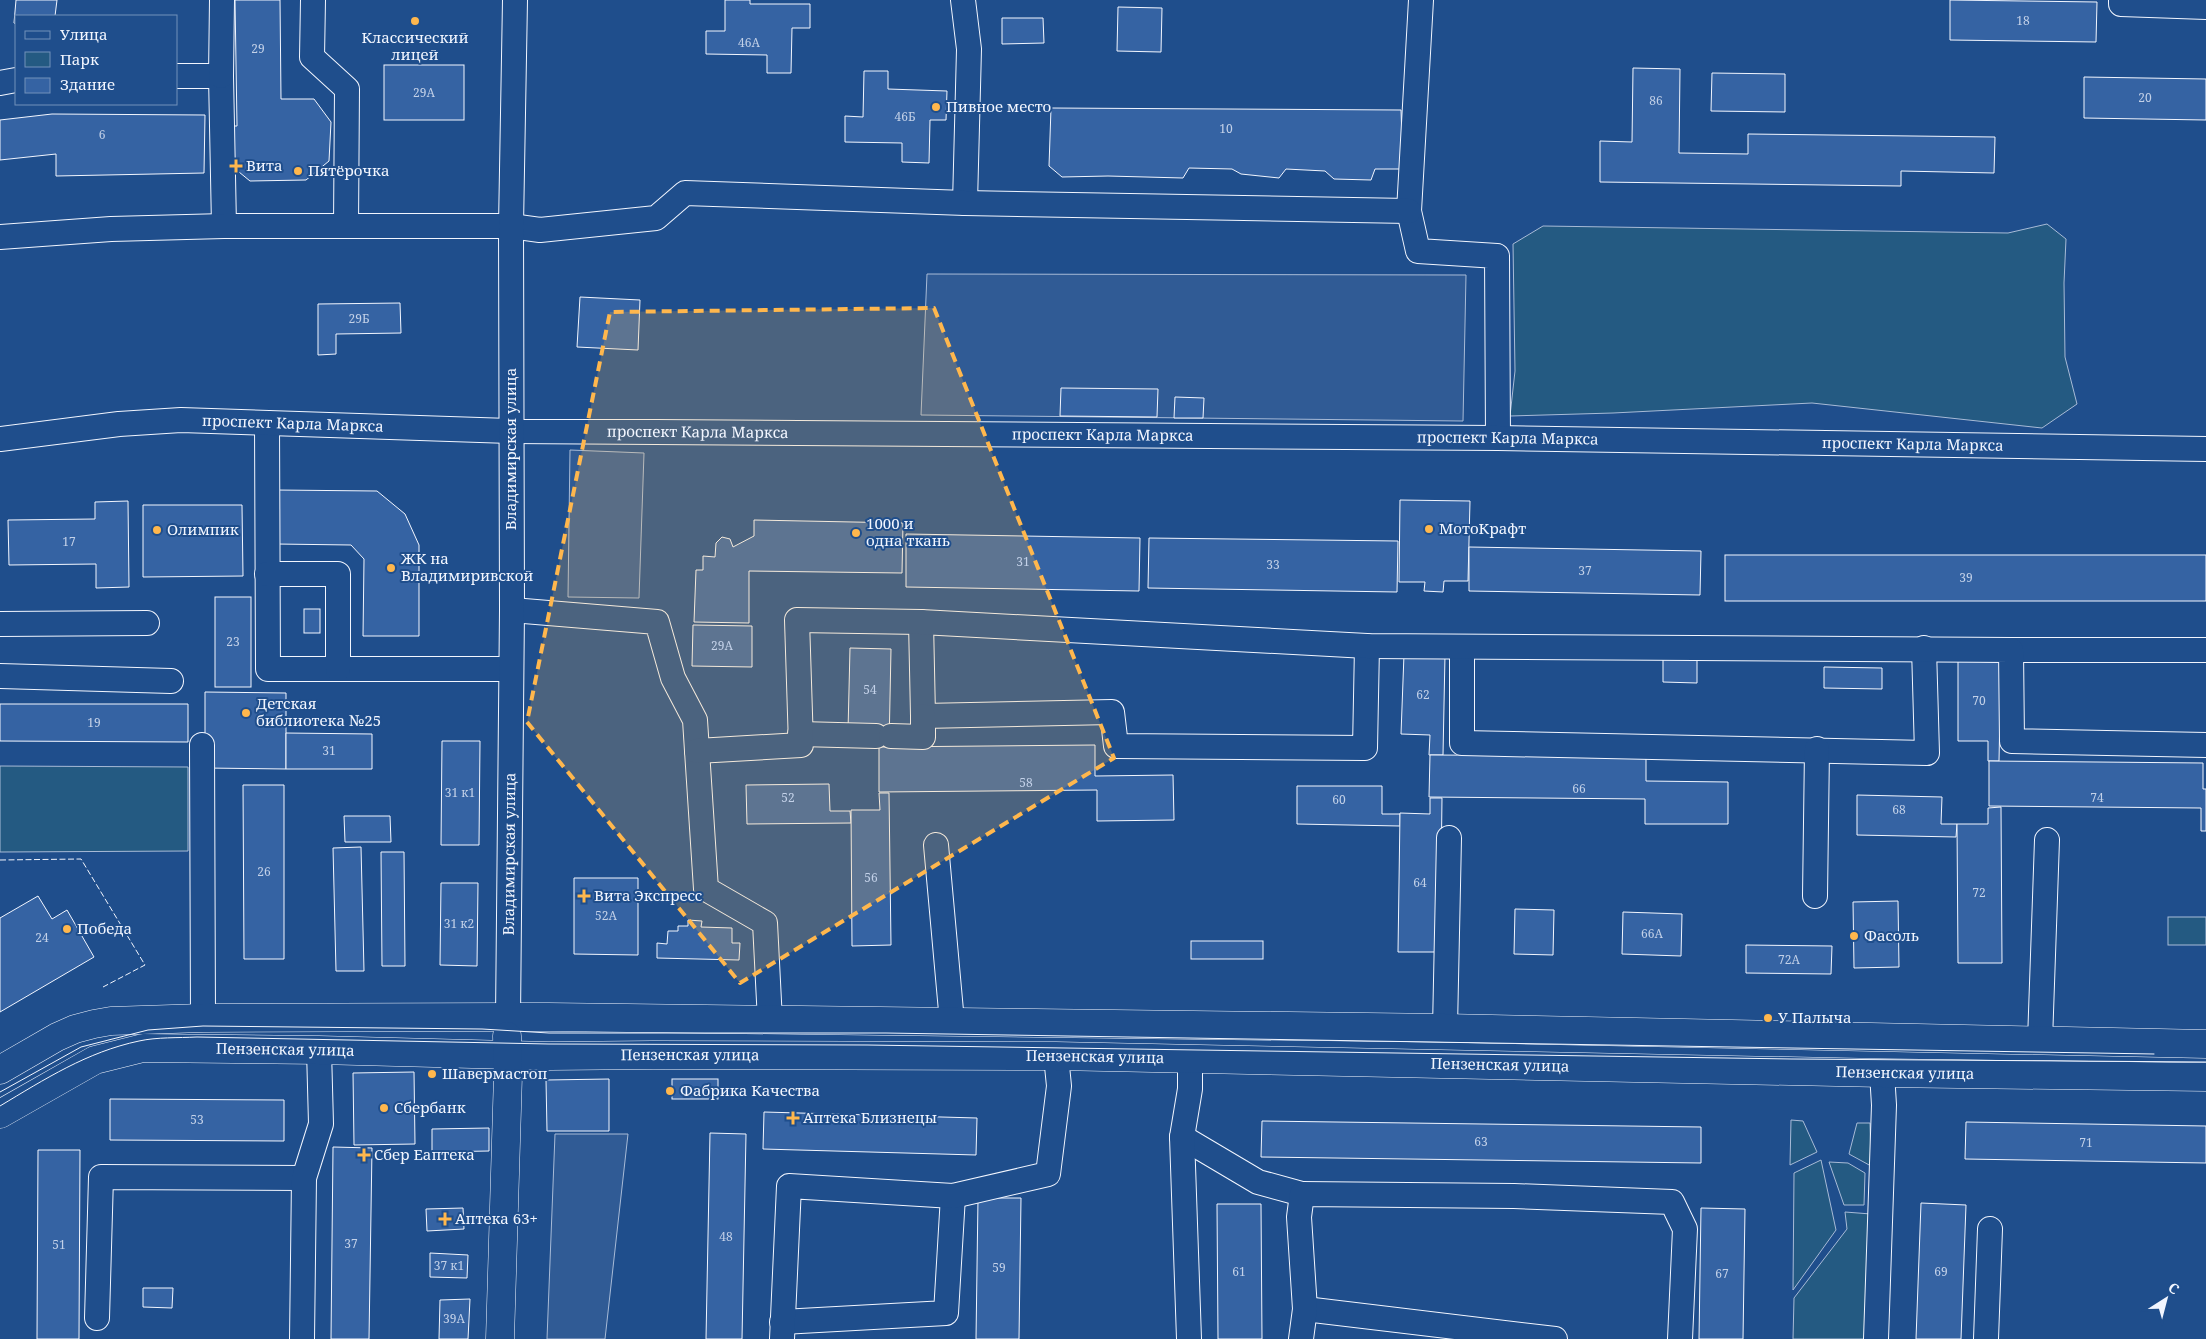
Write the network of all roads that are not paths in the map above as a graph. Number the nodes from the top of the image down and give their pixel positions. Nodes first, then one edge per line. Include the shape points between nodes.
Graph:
1 (222, 0) edge
2 (313, 0) edge
3 (515, 0) edge
4 (962, 0) edge
5 (1422, 0) edge
6 (2121, 0) edge
7 (2206, 7) edge
8 (178, 76) edge
9 (221, 76) junction
10 (15, 80) edge
11 (0, 83) edge
12 (964, 203) junction
13 (1409, 211) junction
14 (346, 225) junction
15 (224, 226) junction
16 (511, 226) junction
17 (0, 237) edge
18 (267, 423) junction
19 (510, 431) junction
20 (1498, 438) junction
21 (0, 440) edge
22 (2206, 449) edge
23 (267, 574) junction
24 (512, 610) junction
25 (921, 622) junction
26 (147, 623) dead end
27 (0, 624) edge
28 (1367, 646) junction
29 (1462, 647) junction
30 (1924, 648) junction
31 (2011, 650) junction
32 (2206, 650) edge
33 (338, 669) junction
34 (511, 669) junction
35 (0, 676) edge
36 (170, 681) dead end
37 (923, 716) junction
38 (800, 734) junction
39 (202, 745) dead end
40 (2206, 745) edge
41 (1817, 749) junction
42 (697, 751) junction
43 (1449, 838) dead end
44 (2047, 840) dead end
45 (936, 845) dead end
46 (1815, 896) dead end
47 (203, 1018) junction
48 (508, 1018) junction
49 (770, 1021) junction
50 (952, 1022) junction
51 (1445, 1028) junction
52 (2040, 1041) junction
53 (2206, 1044) edge
54 (319, 1050) junction
55 (507, 1055) junction
56 (1056, 1056) junction
57 (1190, 1060) junction
58 (0, 1070) edge
59 (1882, 1073) junction
60 (2206, 1077) edge
61 (0, 1114) edge
62 (1182, 1137) junction
63 (304, 1178) junction
64 (1302, 1194) junction
65 (953, 1196) junction
66 (1990, 1229) dead end
67 (1305, 1309) junction
68 (97, 1318) dead end
69 (782, 1330) edge
70 (302, 1339) edge
71 (500, 1339) edge
72 (1189, 1339) edge
73 (1301, 1339) edge
74 (1555, 1339) edge
75 (1680, 1339) edge
76 (1876, 1339) edge
77 (1986, 1339) edge

1 - 9 street
2 - 14 street via 312,57 347,89
3 - 16 street, Владимирская улица
4 - 12 street via 969,49
5 - 13 street
6 - 7 street via 2121,4
8 - 9 street
9 - 15 street
10 - 11 street
12 - 13 street
12 - 16 street via 685,193 656,218 540,230
13 - 20 street via 1418,251 1497,256
14 - 15 street
14 - 16 street
15 - 17 street via 111,229
16 - 19 street, Владимирская улица
18 - 19 street, проспект Карла Маркса
18 - 21 street, проспект Карла Маркса via 180,420 119,424
18 - 23 street
19 - 20 street, проспект Карла Маркса
19 - 24 street, Владимирская улица
20 - 22 street, проспект Карла Маркса
23 - 33 street via 268,669
23 - 33 street via 338,574
24 - 34 street, Владимирская улица
24 - 42 street via 657,622 673,678 694,720
25 - 28 street
25 - 37 street
25 - 38 street via 797,620
26 - 27 street
28 - 29 street
28 - 37 street via 1365,748 1116,746 1112,712
29 - 30 street
29 - 41 street via 1462,743
30 - 31 street
30 - 41 street via 1927,752
31 - 32 street
31 - 40 street via 2012,741
33 - 34 street
34 - 48 street, Владимирская улица
35 - 36 street
37 - 38 street via 923,737
38 - 42 street via 801,745
39 - 47 street
41 - 46 street
42 - 49 street via 706,889 765,923
43 - 51 street
44 - 52 street
45 - 50 street
47 - 48 main road, Пензенская улица
47 - 58 main road, Пензенская улица via 94,1024 57,1037
48 - 49 main road, Пензенская улица
48 - 55 main road
49 - 50 main road, Пензенская улица
50 - 51 main road, Пензенская улица
51 - 52 main road, Пензенская улица
52 - 53 main road, Пензенская улица
54 - 55 main road, Пензенская улица
54 - 61 main road, Пензенская улица via 143,1048 95,1060
54 - 63 street via 321,1124
55 - 56 main road, Пензенская улица
55 - 71 main road
56 - 57 main road, Пензенская улица
56 - 65 street via 1059,1086 1048,1174
57 - 59 main road, Пензенская улица
57 - 62 street via 1190,1089
59 - 60 main road, Пензенская улица
59 - 76 street via 1884,1105
62 - 64 street via 1258,1182
62 - 72 street
63 - 68 street via 101,1177
63 - 70 street
64 - 67 street via 1299,1217
64 - 75 street via 1514,1196 1672,1202 1685,1229
65 - 69 street via 946,1313
65 - 69 street via 789,1186
66 - 77 street
67 - 73 street
67 - 74 street

